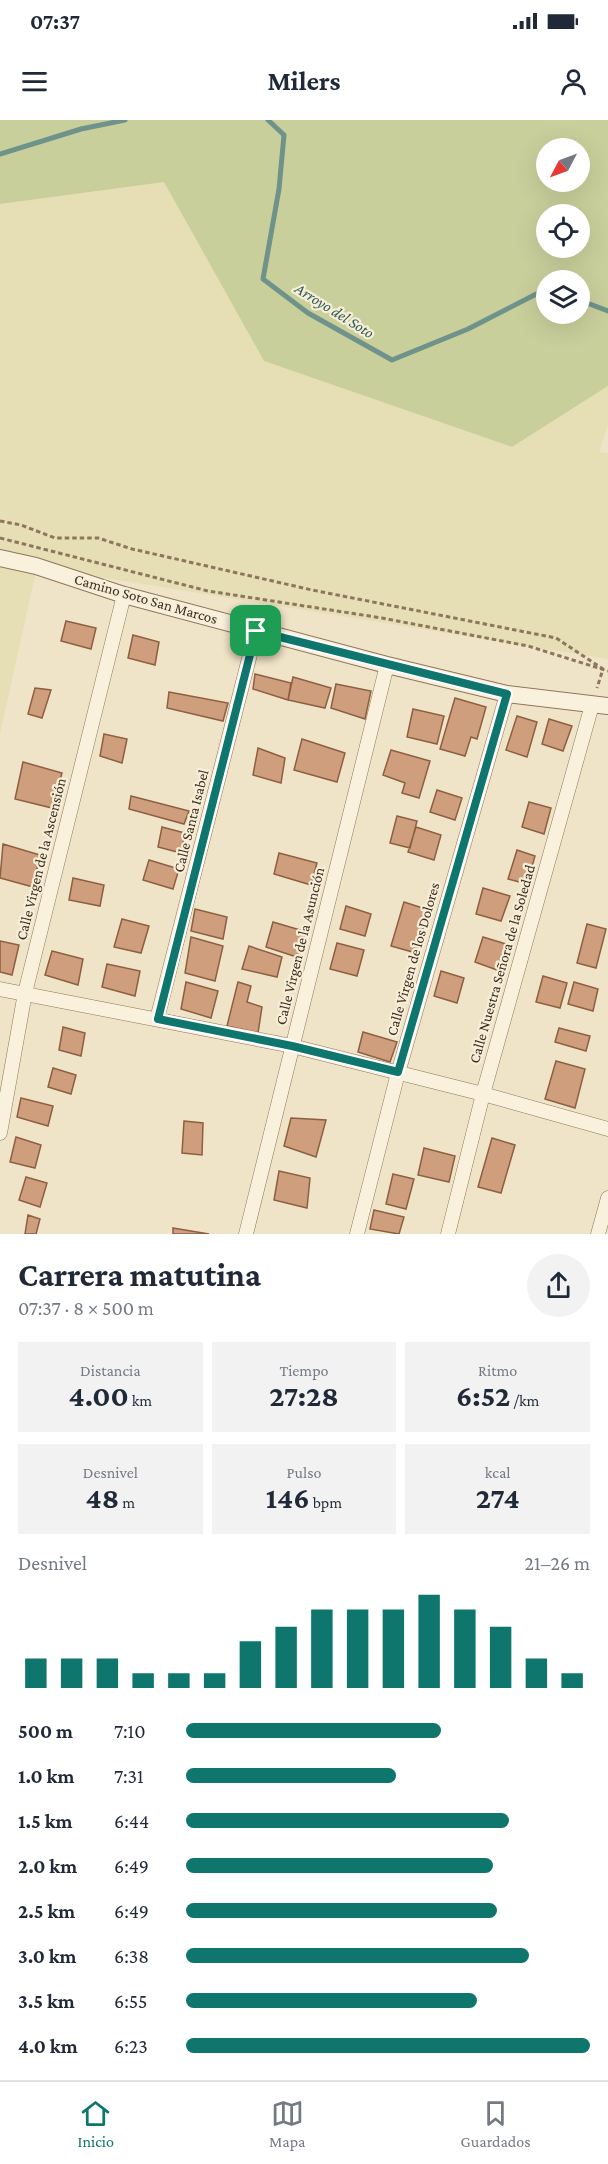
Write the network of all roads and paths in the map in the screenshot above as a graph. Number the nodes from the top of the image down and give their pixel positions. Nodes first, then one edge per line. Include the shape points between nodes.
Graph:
1 (0, 521) edge
2 (0, 537) edge
3 (0, 558) edge
4 (124, 595) junction
5 (256, 631) junction
6 (387, 665) junction
7 (606, 670) edge
8 (507, 694) junction
9 (600, 705) edge
10 (0, 989) edge
11 (25, 993) junction
12 (158, 1019) junction
13 (292, 1046) junction
14 (398, 1072) junction
15 (483, 1094) junction
16 (608, 1129) edge
17 (0, 1133) edge
18 (608, 1198) edge
19 (246, 1234) edge
20 (357, 1234) edge
21 (448, 1234) edge
22 (598, 1234) edge

1 - 7 path via 55,538 98,538 312,590 556,638
2 - 7 path via 208,591 528,646
3 - 4 street, Camino Soto San Marcos
4 - 5 street, Camino Soto San Marcos
4 - 11 street, Calle Virgen de la Ascensión
5 - 6 street, Camino Soto San Marcos
5 - 12 street, Calle Santa Isabel
6 - 8 street, Camino Soto San Marcos
6 - 13 street, Calle Virgen de la Asunción
7 - 9 path
8 - 9 street, Camino Soto San Marcos
8 - 14 street, Calle Virgen de los Dolores
9 - 15 street, Calle Nuestra Señora de la Soledad
10 - 11 street
11 - 12 street
11 - 17 street, Calle Virgen de la Ascensión
12 - 13 street
13 - 14 street
13 - 19 street, Calle Virgen de la Asunción
14 - 15 street
14 - 20 street, Calle Virgen de los Dolores
15 - 16 street
15 - 21 street, Calle Nuestra Señora de la Soledad
18 - 22 street

